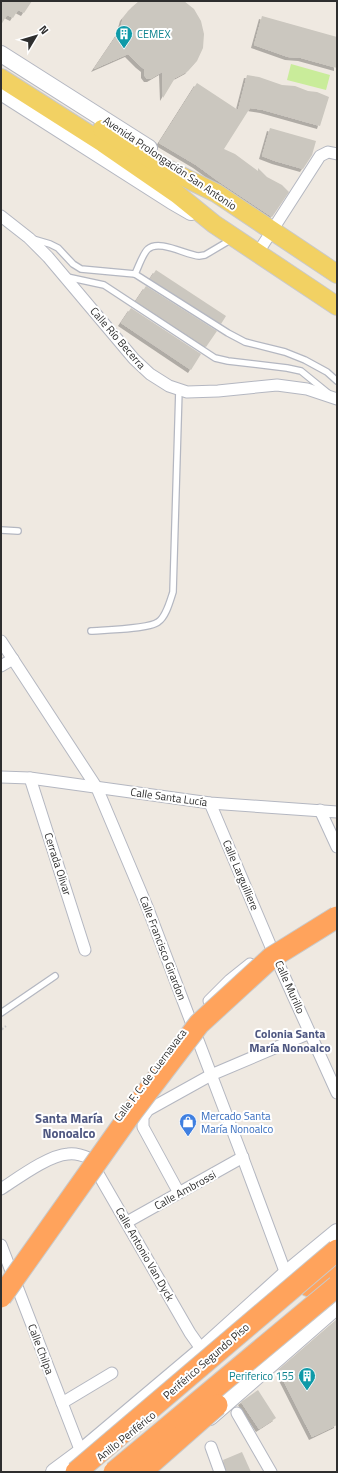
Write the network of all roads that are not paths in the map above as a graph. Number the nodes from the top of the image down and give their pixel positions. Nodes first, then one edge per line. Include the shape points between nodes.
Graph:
1 (1, 54) edge
2 (1, 66) edge
3 (1, 78) edge
4 (1, 92) edge
5 (337, 154) edge
6 (216, 193) junction
7 (1, 216) edge
8 (214, 224) junction
9 (272, 231) junction
10 (29, 238) junction
11 (234, 238) junction
12 (257, 254) junction
13 (135, 274) junction
14 (337, 274) edge
15 (66, 277) junction
16 (337, 306) edge
17 (337, 381) edge
18 (179, 389) junction
19 (335, 398) edge
20 (1, 530) edge
21 (18, 531) dead end
22 (91, 631) dead end
23 (1, 641) edge
24 (13, 659) junction
25 (1, 666) edge
26 (1, 776) edge
27 (30, 778) junction
28 (97, 788) junction
29 (210, 803) junction
30 (320, 810) junction
31 (337, 812) edge
32 (337, 847) edge
33 (337, 907) edge
34 (337, 917) edge
35 (271, 947) junction
36 (85, 950) dead end
37 (55, 976) dead end
38 (1, 1013) edge
39 (191, 1020) junction
40 (310, 1033) junction
41 (211, 1075) junction
42 (337, 1093) edge
43 (243, 1157) junction
44 (89, 1158) junction
45 (1, 1189) edge
46 (179, 1193) junction
47 (127, 1222) junction
48 (337, 1232) edge
49 (1, 1245) edge
50 (337, 1250) edge
51 (337, 1264) edge
52 (10, 1268) junction
53 (286, 1274) junction
54 (337, 1278) edge
55 (1, 1280) edge
56 (337, 1286) edge
57 (299, 1294) junction
58 (337, 1296) edge
59 (1, 1297) edge
60 (337, 1306) edge
61 (202, 1350) junction
62 (112, 1373) dead end
63 (62, 1403) junction
64 (237, 1413) dead end
65 (211, 1447) dead end
66 (80, 1465) edge
67 (54, 1472) edge
68 (60, 1472) edge
69 (105, 1472) edge
70 (114, 1472) edge
71 (141, 1472) edge
72 (150, 1472) edge
73 (220, 1472) edge
74 (271, 1472) edge

1 - 6 main road, Avenida Prolongación San Antonio via 166,158
2 - 6 main road via 167,169
3 - 8 main road via 177,194
4 - 8 main road via 172,201
5 - 9 street via 328,152 320,156
6 - 9 main road, Avenida Prolongación San Antonio
7 - 10 street, Calle Río Becerra
8 - 11 main road
9 - 12 street
9 - 14 main road, Avenida Prolongación San Antonio
10 - 13 lane via 58,248 73,264 81,268
10 - 15 street, Calle Río Becerra
11 - 12 main road
11 - 13 lane via 200,256 162,245 154,246 147,249
12 - 16 main road
13 - 17 lane via 228,333 245,342 305,360 327,372
15 - 18 street, Calle Río Becerra via 134,359 150,374
15 - 19 lane via 104,285 215,358 301,371
18 - 19 street, Calle Río Becerra via 187,392 218,391 277,385 307,389
18 - 22 lane via 173,592 169,608 158,622 141,627
20 - 21 lane
23 - 24 street, Calle Francisco Girardon
24 - 25 street
24 - 28 street, Calle Francisco Girardon
26 - 27 street, Calle Santa Lucía
27 - 28 street, Calle Santa Lucía
27 - 36 street, Cerrada Olivar
28 - 29 street, Calle Santa Lucía
28 - 39 street, Calle Francisco Girardon
29 - 30 street, Calle Santa Lucía
29 - 35 street, Calle Larguilliere
30 - 31 street, Calle Santa Lucía
30 - 32 street
33 - 35 street, Calle F. C. de Cuernavaca
34 - 59 highway, bridge via 271,958 199,1024 132,1112
35 - 39 street, Calle F. C. de Cuernavaca via 230,980
35 - 40 street, Calle Murillo
37 - 38 lane
39 - 41 street, Calle Francisco Girardon
39 - 44 street, Calle F. C. de Cuernavaca
40 - 41 street
40 - 42 street, Calle Murillo
41 - 43 street, Calle Francisco Girardon
41 - 46 street via 148,1110 142,1117 143,1127
43 - 46 street, Calle Ambrossi
43 - 53 street, Calle Francisco Girardon
44 - 45 street via 80,1154 52,1158
44 - 47 street, Calle Antonio Van Dyck
44 - 52 street, Calle F. C. de Cuernavaca
46 - 47 street, Calle Ambrossi
47 - 61 street, Calle Antonio Van Dyck
48 - 53 main road
49 - 52 street, Calle Chilpa
50 - 66 highway, Periférico Segundo Piso, bridge
51 - 57 highway, Anillo Periférico
52 - 55 street, Calle F. C. de Cuernavaca
52 - 63 street, Calle Chilpa
53 - 61 main road
54 - 69 highway, Anillo Periférico
56 - 70 highway, bridge
57 - 66 highway, Anillo Periférico
57 - 68 highway via 253,1314
58 - 71 highway, bridge
60 - 72 main road
61 - 66 main road
62 - 63 street
63 - 66 street, Calle Chilpa
64 - 74 street
65 - 73 street
66 - 67 main road

